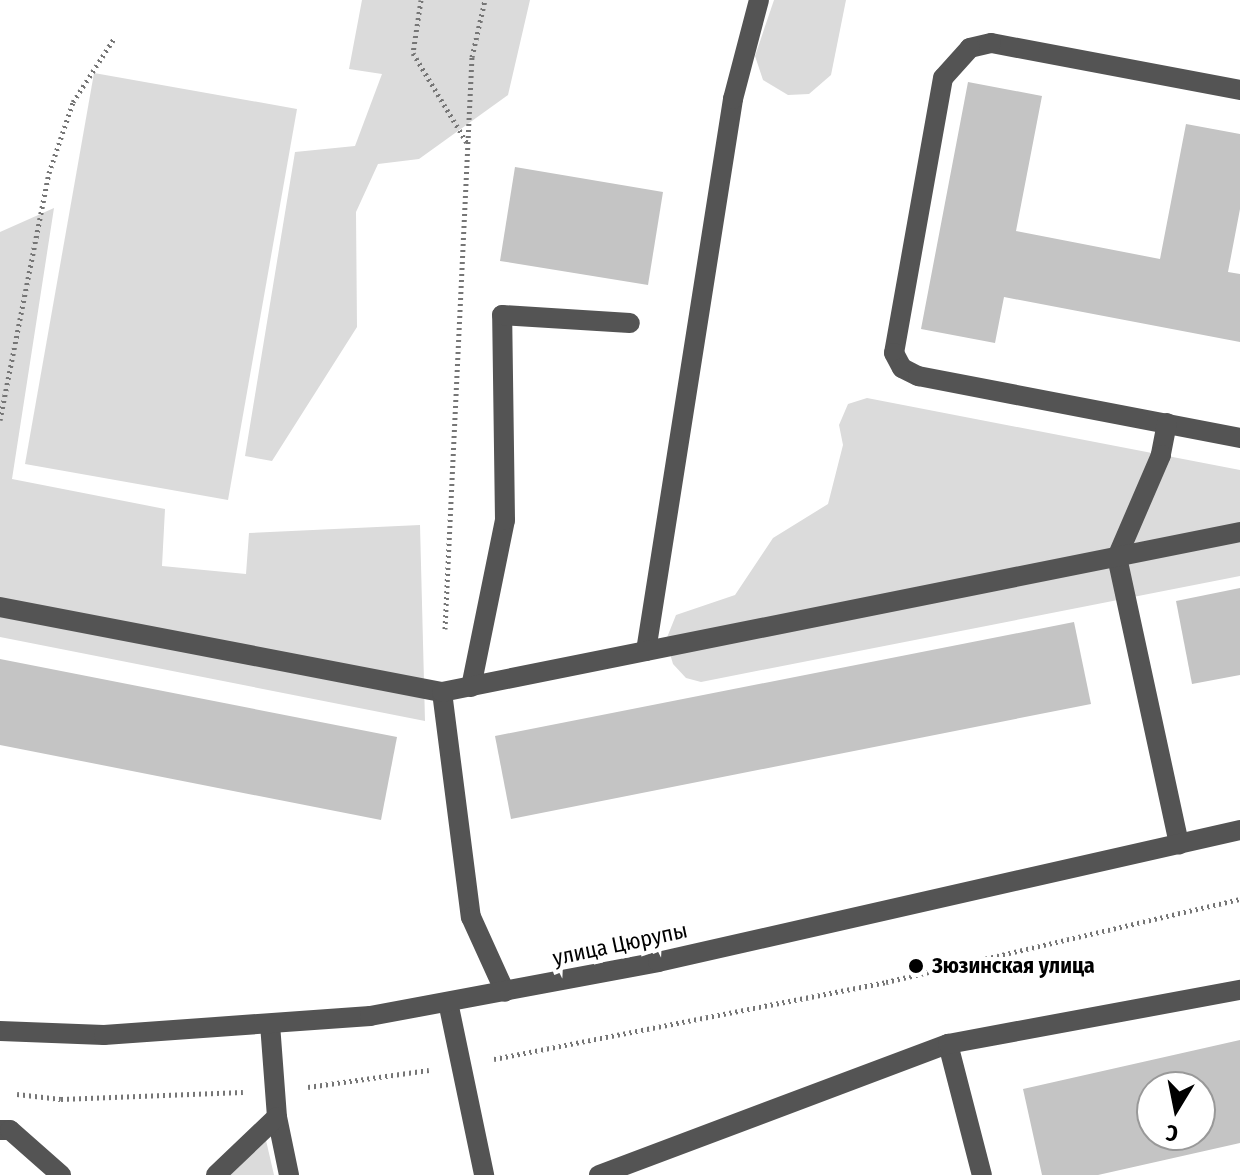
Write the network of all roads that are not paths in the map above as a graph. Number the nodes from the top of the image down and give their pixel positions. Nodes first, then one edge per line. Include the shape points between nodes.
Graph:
1 (759, 0) edge
2 (1240, 90) edge
3 (630, 323) dead end
4 (1167, 423) junction
5 (1240, 438) edge
6 (1240, 532) edge
7 (1117, 557) junction
8 (0, 607) edge
9 (646, 651) junction
10 (471, 687) junction
11 (442, 692) junction
12 (1240, 830) edge
13 (1179, 844) junction
14 (1240, 990) edge
15 (505, 992) junction
16 (448, 1002) junction
17 (270, 1024) junction
18 (0, 1031) edge
19 (948, 1044) junction
20 (277, 1117) junction
21 (0, 1130) edge
22 (61, 1175) edge
23 (216, 1175) edge
24 (289, 1175) edge
25 (484, 1175) edge
26 (599, 1175) edge
27 (982, 1175) edge

1 - 9 street via 733,99
2 - 4 street via 991,43 970,48 943,78 894,335 894,353 902,368 918,376
3 - 10 street via 502,315 505,520
4 - 5 street
4 - 7 street via 1161,455
6 - 7 street
7 - 9 street
7 - 13 street
8 - 11 street
9 - 10 street
10 - 11 street
11 - 15 street via 471,917
12 - 13 street, улица Цюрупы
13 - 15 street, улица Цюрупы
14 - 19 street
15 - 16 street, улица Цюрупы
16 - 17 street, улица Цюрупы via 370,1016
16 - 25 street
17 - 18 street, улица Цюрупы via 104,1035
17 - 20 street
19 - 26 street
19 - 27 street
20 - 23 street
20 - 24 street
21 - 22 street via 10,1130

